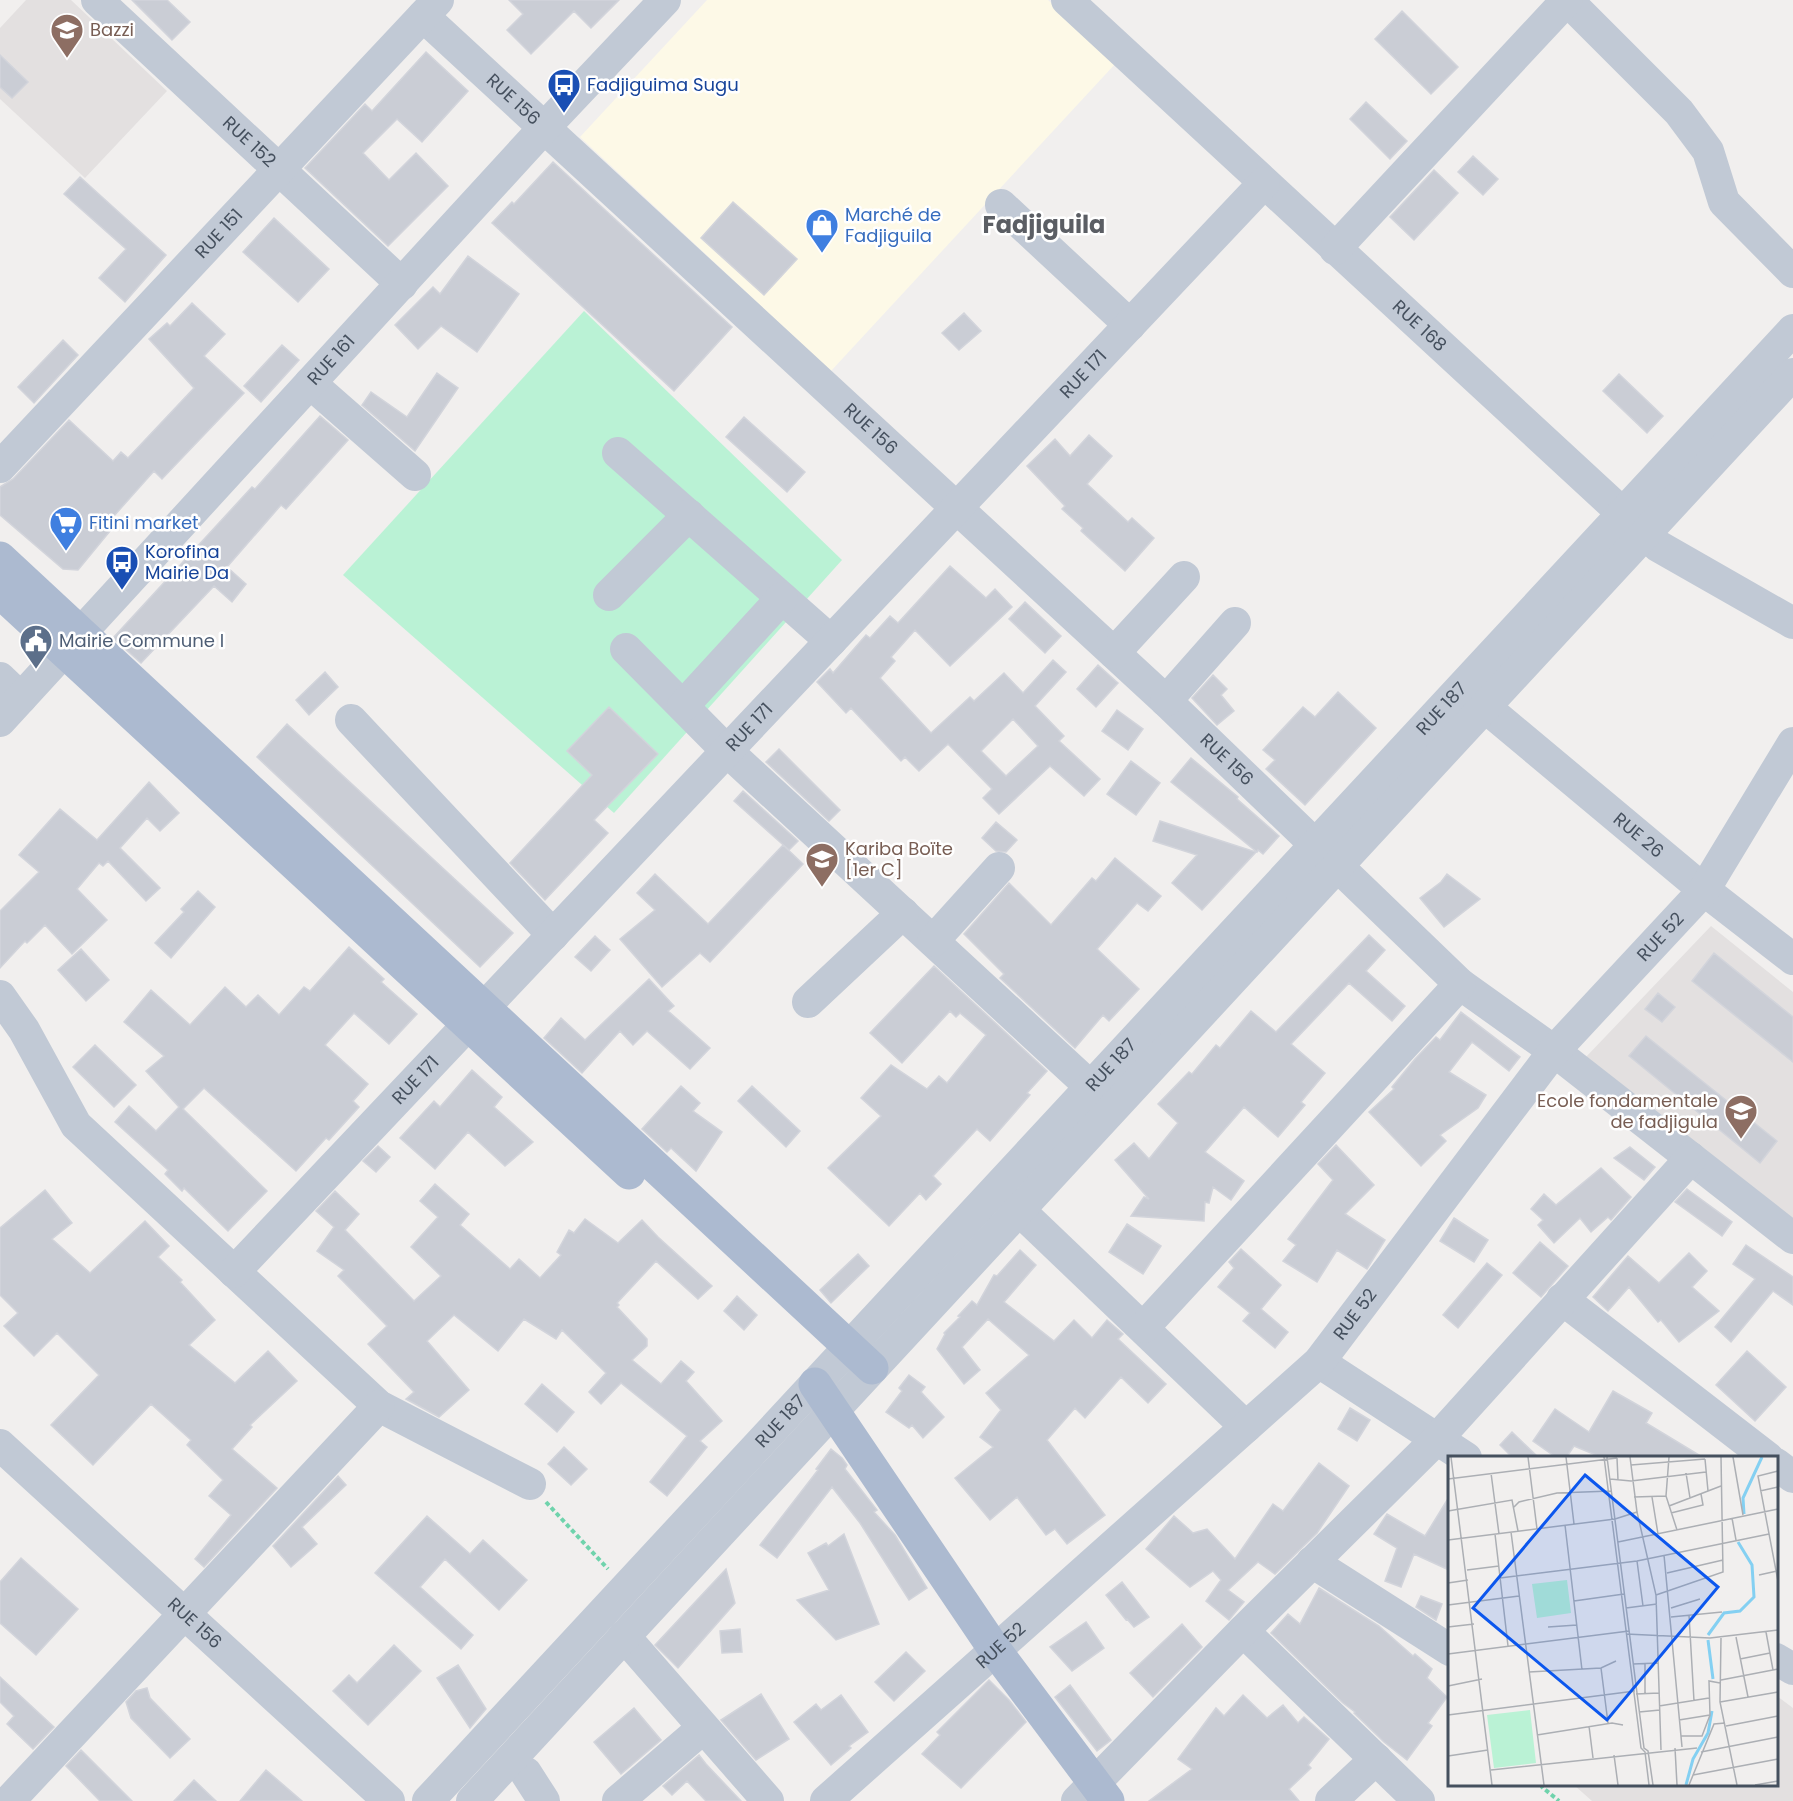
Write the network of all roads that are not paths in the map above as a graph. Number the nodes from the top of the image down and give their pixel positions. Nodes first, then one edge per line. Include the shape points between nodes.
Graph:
1 (97, 0) edge
2 (665, 0) edge
3 (1067, 0) edge
4 (1567, 0) edge
5 (430, 8) edge
6 (544, 129) junction
7 (279, 170) junction
8 (1264, 183) junction
9 (1001, 205) dead end
10 (1335, 249) junction
11 (1793, 272) edge
12 (402, 284) junction
13 (1130, 325) junction
14 (1793, 330) edge
15 (1793, 374) edge
16 (310, 383) junction
17 (618, 453) dead end
18 (0, 467) edge
19 (415, 475) dead end
20 (957, 509) junction
21 (688, 515) junction
22 (1633, 524) junction
23 (0, 558) edge
24 (1184, 577) dead end
25 (0, 592) edge
26 (609, 595) dead end
27 (782, 598) junction
28 (1235, 623) dead end
29 (1793, 623) edge
30 (831, 641) junction
31 (72, 642) junction
32 (626, 649) dead end
33 (1114, 653) junction
34 (10, 688) edge
35 (1166, 701) junction
36 (683, 706) junction
37 (1485, 707) junction
38 (351, 720) dead end
39 (0, 721) edge
40 (1793, 743) edge
41 (727, 751) junction
42 (1316, 843) junction
43 (1338, 865) junction
44 (999, 867) dead end
45 (1704, 890) junction
46 (903, 913) junction
47 (553, 935) junction
48 (933, 941) junction
49 (1793, 959) edge
50 (1460, 984) junction
51 (0, 996) edge
52 (808, 1002) dead end
53 (476, 1016) junction
54 (1554, 1051) junction
55 (1091, 1086) junction
56 (1114, 1107) junction
57 (1691, 1158) junction
58 (1019, 1210) junction
59 (1793, 1238) edge
60 (234, 1272) junction
61 (1562, 1299) junction
62 (1144, 1327) junction
63 (1319, 1362) junction
64 (846, 1369) junction
65 (379, 1406) junction
66 (833, 1411) junction
67 (1246, 1427) junction
68 (1437, 1439) junction
69 (0, 1445) edge
70 (1463, 1456) edge
71 (1765, 1456) edge
72 (1778, 1466) edge
73 (1793, 1477) edge
74 (530, 1484) road end
75 (1312, 1562) junction
76 (184, 1614) junction
77 (1243, 1631) junction
78 (624, 1636) junction
79 (1448, 1649) edge
80 (995, 1650) junction
81 (1778, 1660) edge
82 (1793, 1669) edge
83 (703, 1728) junction
84 (1376, 1759) junction
85 (526, 1773) dead end
86 (1093, 1796) edge
87 (9, 1801) edge
88 (388, 1801) edge
89 (428, 1801) edge
90 (472, 1801) edge
91 (544, 1801) edge
92 (618, 1801) edge
93 (768, 1801) edge
94 (826, 1801) edge
95 (1331, 1801) edge
96 (1419, 1801) edge

1 - 7 street, RUE 152
2 - 6 street, RUE 161
3 - 8 street, RUE 168
4 - 10 street
4 - 11 street via 1679,112 1708,151 1724,202
5 - 6 street, RUE 156
5 - 7 street, RUE 151
6 - 12 street, RUE 161
6 - 20 street, RUE 156
7 - 12 street, RUE 152
7 - 18 street, RUE 151
8 - 10 street, RUE 168
8 - 13 street, RUE 171
9 - 13 street
10 - 22 street, RUE 168
12 - 16 street, RUE 161
13 - 20 street, RUE 171
14 - 22 street, RUE 187
15 - 22 street, RUE 187
16 - 19 street
16 - 31 street, RUE 161
17 - 21 street
20 - 30 street, RUE 171
20 - 33 street, RUE 156
21 - 26 street
21 - 27 street
22 - 29 street, RUE 168 via 1658,546
22 - 37 street, RUE 187
22 - 42 street, RUE 187
23 - 31 main road
24 - 33 street
25 - 31 main road
27 - 30 street
27 - 36 street
28 - 35 street
30 - 41 street, RUE 171
31 - 34 street, RUE 161
31 - 53 main road
32 - 36 street
33 - 35 street, RUE 156
34 - 39 street, RUE 161
35 - 42 street, RUE 156
36 - 41 street
37 - 43 street, RUE 187
37 - 45 street, RUE 26
38 - 47 street
40 - 45 street, RUE 52
41 - 46 street
41 - 47 street, RUE 171
42 - 43 street, RUE 156
42 - 55 street, RUE 187
43 - 50 street, RUE 156
43 - 56 street, RUE 187
44 - 48 street
45 - 49 street, RUE 26
45 - 54 street, RUE 52
46 - 48 street
46 - 52 street
47 - 53 street, RUE 171
48 - 55 street
50 - 54 street, RUE 156
50 - 62 street
51 - 60 street via 24,1030 76,1125
53 - 60 street, RUE 171
53 - 64 main road
54 - 57 street, RUE 156
54 - 63 street, RUE 52
55 - 56 street
55 - 64 street, RUE 187
56 - 58 street, RUE 187
57 - 59 street, RUE 156
57 - 61 street
58 - 62 street
58 - 64 street, RUE 187
60 - 65 street
61 - 68 street
61 - 71 street
62 - 67 street
63 - 67 street, RUE 52
63 - 68 street
64 - 66 main road
64 - 89 street, RUE 187 via 625,1588
65 - 74 street
65 - 76 street
66 - 78 street, RUE 187
66 - 80 main road
67 - 80 street, RUE 52
68 - 70 street
68 - 75 street
69 - 76 street, RUE 156
72 - 73 street
75 - 77 street
75 - 79 street
76 - 87 street
76 - 88 street, RUE 156
77 - 84 street
77 - 86 street
78 - 83 street
78 - 90 street, RUE 187
80 - 86 main road
80 - 94 street, RUE 52
81 - 82 street
83 - 92 street
83 - 93 street
84 - 95 street
84 - 96 street
85 - 91 street

